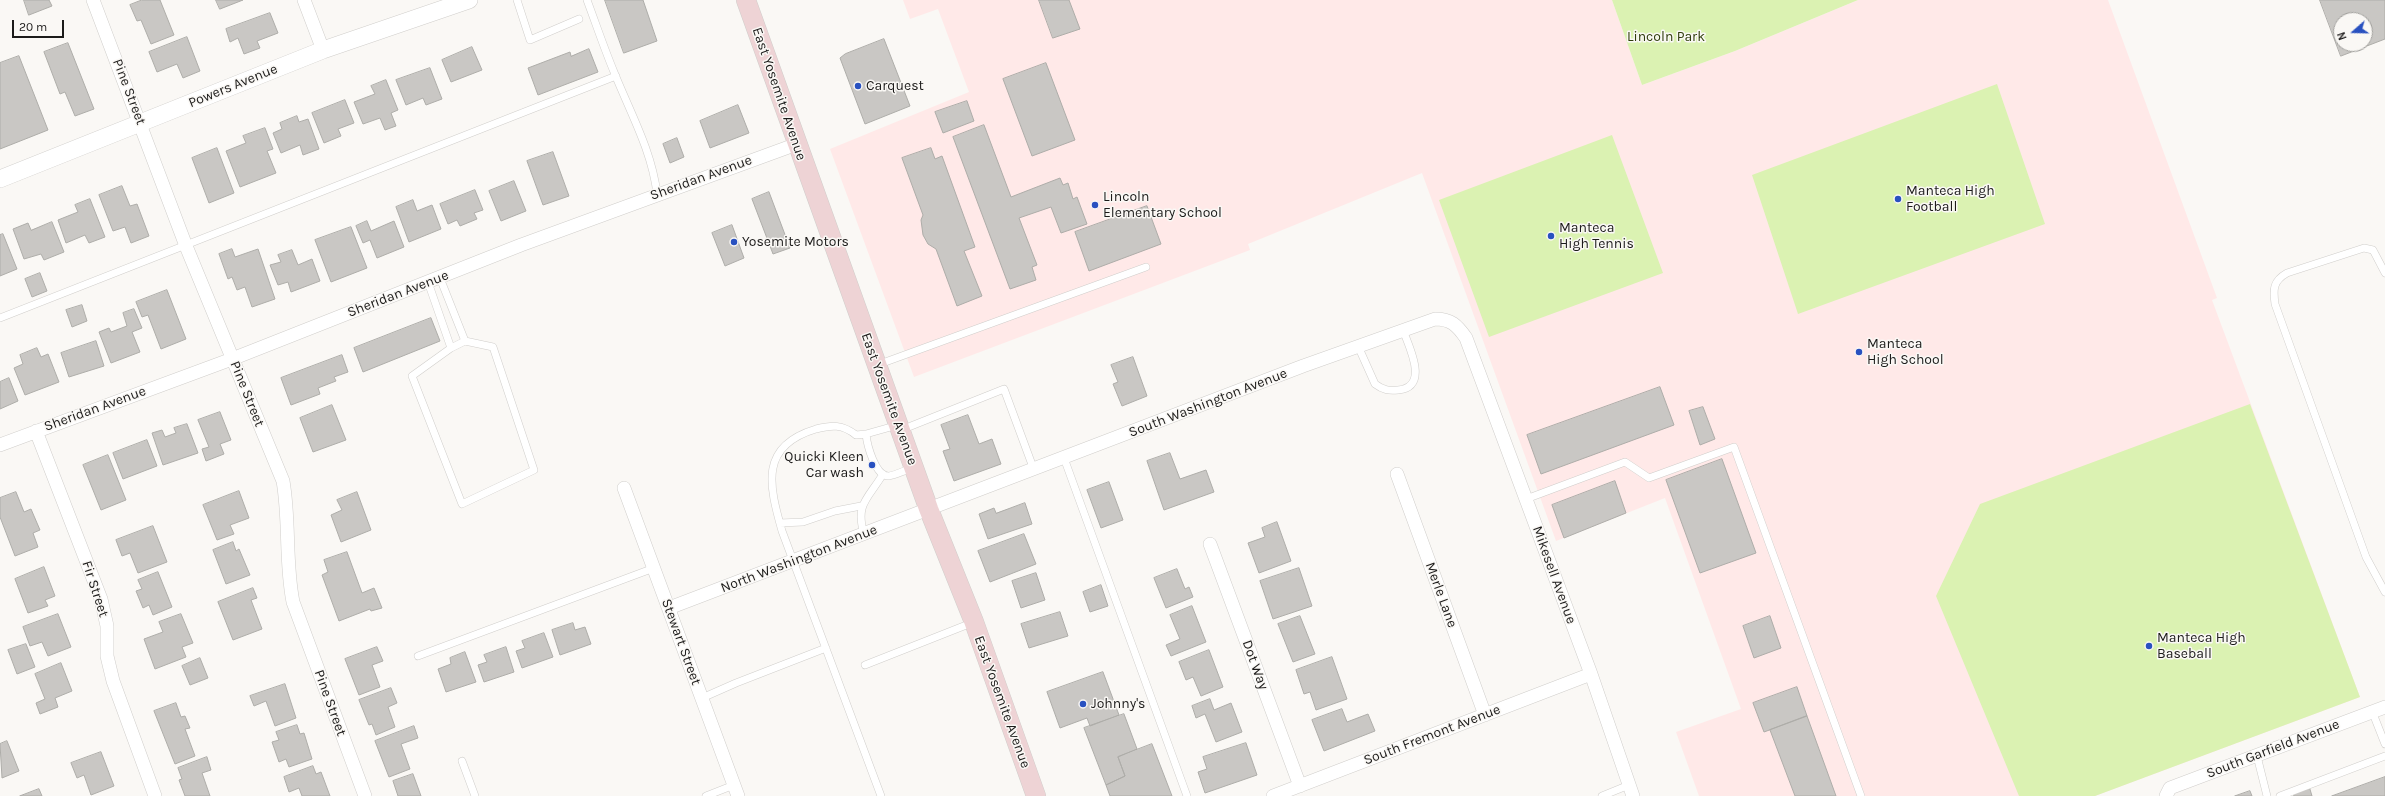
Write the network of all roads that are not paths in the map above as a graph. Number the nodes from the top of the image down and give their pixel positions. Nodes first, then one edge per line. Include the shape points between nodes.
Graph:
1 (93, 0) edge
2 (304, 0) edge
3 (517, 0) edge
4 (587, 0) edge
5 (746, 0) edge
6 (465, 1) edge
7 (579, 19) dead end
8 (323, 50) junction
9 (616, 76) junction
10 (141, 122) junction
11 (797, 144) junction
12 (0, 179) edge
13 (657, 194) junction
14 (186, 246) junction
15 (1146, 267) dead end
16 (2385, 273) edge
17 (434, 280) junction
18 (0, 318) edge
19 (1403, 330) junction
20 (465, 341) junction
21 (1358, 346) junction
22 (451, 348) junction
23 (1472, 354) joint
24 (232, 359) junction
25 (877, 365) junction
26 (900, 427) junction
27 (36, 431) junction
28 (866, 434) junction
29 (0, 445) edge
30 (1064, 458) junction
31 (914, 467) junction
32 (1034, 470) junction
33 (883, 474) junction
34 (1397, 474) dead end
35 (624, 488) dead end
36 (1526, 499) junction
37 (861, 506) junction
38 (929, 510) junction
39 (780, 523) junction
40 (864, 534) junction
41 (1210, 544) dead end
42 (793, 561) junction
43 (654, 568) junction
44 (2385, 592) edge
45 (669, 608) junction
46 (974, 622) junction
47 (826, 648) junction
48 (418, 656) dead end
49 (865, 665) dead end
50 (1591, 674) junction
51 (702, 698) junction
52 (2385, 707) edge
53 (2372, 711) junction
54 (1485, 715) junction
55 (2385, 744) edge
56 (2257, 756) junction
57 (2385, 756) edge
58 (462, 760) dead end
59 (1300, 786) junction
60 (736, 790) edge
61 (1631, 791) edge
62 (155, 796) edge
63 (365, 796) edge
64 (475, 796) edge
65 (706, 796) edge
66 (881, 796) edge
67 (1036, 796) edge
68 (1187, 796) edge
69 (1274, 796) edge
70 (1602, 796) edge
71 (1861, 796) edge
72 (2166, 796) edge
73 (2268, 796) edge
74 (2280, 796) edge

1 - 10 street, Pine Street
2 - 8 street
3 - 7 lane via 530,40
4 - 9 lane
5 - 11 main road, East Yosemite Avenue via 777,81
6 - 8 street, Powers Avenue
8 - 10 street, Powers Avenue
9 - 13 lane via 633,114 654,175
9 - 14 lane
10 - 12 street, Powers Avenue
10 - 14 street, Pine Street
11 - 13 street, Sheridan Avenue
11 - 25 main road, East Yosemite Avenue
13 - 17 street, Sheridan Avenue
14 - 18 lane
14 - 24 street, Pine Street
15 - 25 lane
16 - 44 lane via 2374,250 2364,248 2287,273 2279,277 2273,288 2275,304 2366,557
17 - 20 lane
17 - 22 lane
17 - 24 street, Sheridan Avenue
19 - 21 street, South Washington Avenue
19 - 21 lane via 1416,369 1416,379 1402,390 1390,391 1375,384
19 - 23 street, South Washington Avenue via 1435,319 1447,319 1458,326
20 - 22 lane
20 - 22 lane via 493,347 534,470 462,504 412,376
21 - 30 street, South Washington Avenue
23 - 36 street, Mikesell Avenue
24 - 27 street, Sheridan Avenue
24 - 63 street, Pine Street via 282,480 287,508 288,579 293,602
25 - 26 main road, East Yosemite Avenue
26 - 28 lane
26 - 31 main road, East Yosemite Avenue
26 - 32 lane via 1004,389
27 - 29 street, Sheridan Avenue
27 - 62 street, Fir Street via 101,599 107,626 107,656 113,681
28 - 33 lane via 875,466
28 - 39 lane via 856,435 846,427 831,425 807,432 778,452 772,474 772,492
30 - 32 street, South Washington Avenue
30 - 68 lane
31 - 33 lane via 888,476
31 - 38 main road, East Yosemite Avenue
32 - 38 street, South Washington Avenue
33 - 37 lane
34 - 54 street, Merle Lane
35 - 43 street, Stewart Street
36 - 50 street, Mikesell Avenue
36 - 71 lane via 1625,462 1648,478 1734,447
37 - 39 lane via 835,511 803,522
37 - 40 lane via 860,521
38 - 40 street, North Washington Avenue
38 - 46 main road, East Yosemite Avenue
39 - 42 lane
40 - 42 street, North Washington Avenue
41 - 59 street, Dot Way
42 - 45 street, North Washington Avenue
42 - 47 lane
43 - 45 street, Stewart Street
43 - 48 lane
45 - 51 street, Stewart Street
46 - 49 lane
46 - 67 main road, East Yosemite Avenue
47 - 51 lane
47 - 66 lane
50 - 54 street, South Fremont Avenue
50 - 61 street, Mikesell Avenue
51 - 60 street, Stewart Street
52 - 53 street, South Garfield Avenue
53 - 55 lane
53 - 56 street, South Garfield Avenue
54 - 59 street, South Fremont Avenue
56 - 72 street, South Garfield Avenue via 2170,788
56 - 73 lane
57 - 74 lane
58 - 64 lane
59 - 69 street, South Fremont Avenue
60 - 65 lane
61 - 70 lane

